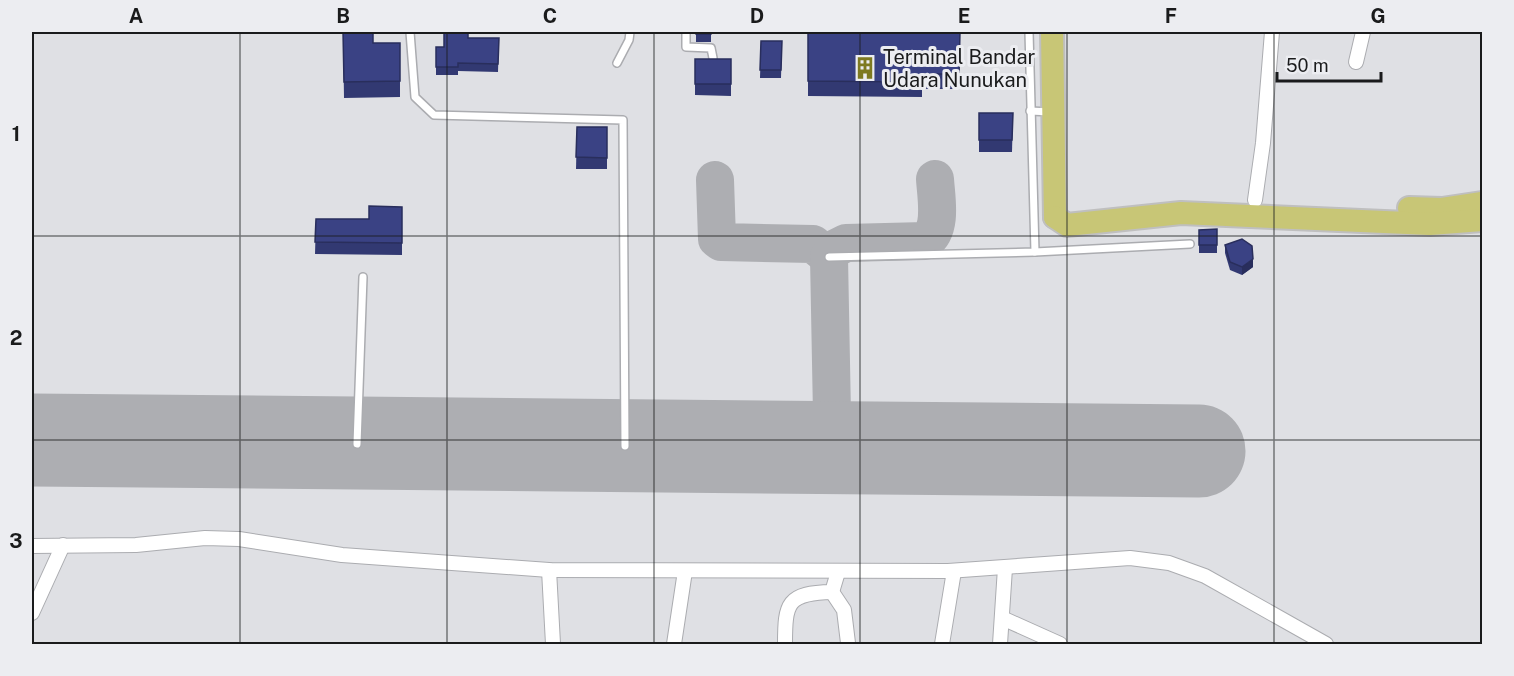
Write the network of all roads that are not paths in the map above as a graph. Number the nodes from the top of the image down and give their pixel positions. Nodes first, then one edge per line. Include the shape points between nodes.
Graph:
1 (410, 32) edge
2 (630, 32) edge
3 (686, 32) edge
4 (1029, 32) edge
5 (1052, 32) edge
6 (1272, 32) edge
7 (1363, 32) edge
8 (713, 58) edge
9 (1356, 62) dead end
10 (617, 63) dead end
11 (1040, 112) junction
12 (1255, 200) junction
13 (1482, 203) edge
14 (1055, 217) junction
15 (1482, 220) edge
16 (1190, 244) dead end
17 (1035, 252) junction
18 (829, 257) dead end
19 (363, 277) dead end
20 (357, 444) dead end
21 (625, 446) dead end
22 (63, 545) junction
23 (32, 546) edge
24 (1005, 568) junction
25 (549, 570) junction
26 (685, 571) junction
27 (954, 571) junction
28 (838, 572) junction
29 (831, 592) junction
30 (32, 613) edge
31 (1002, 618) junction
32 (848, 642) dead end
33 (553, 645) edge
34 (674, 645) edge
35 (785, 645) edge
36 (942, 645) edge
37 (1000, 645) edge
38 (1060, 645) edge
39 (1326, 645) edge

1 - 21 lane via 415,97 434,116 623,120
2 - 10 lane
3 - 8 lane via 686,47 711,48
4 - 11 lane
5 - 11 highway
6 - 12 street
7 - 9 street
11 - 14 highway
11 - 17 lane
12 - 13 highway via 1427,209
12 - 14 highway via 1179,198
14 - 15 highway via 1067,225 1181,213 1431,225
16 - 17 lane
17 - 18 lane
19 - 20 lane
22 - 23 street
22 - 25 street via 239,538 342,555
22 - 30 street
24 - 27 street
24 - 31 street
24 - 39 street via 1130,558 1169,563 1215,581
25 - 26 street
25 - 33 street
26 - 28 street
26 - 34 street
27 - 28 street
27 - 36 street
28 - 29 street
29 - 32 street via 844,610
29 - 35 street via 803,595 792,601 785,615
31 - 37 street
31 - 38 street

